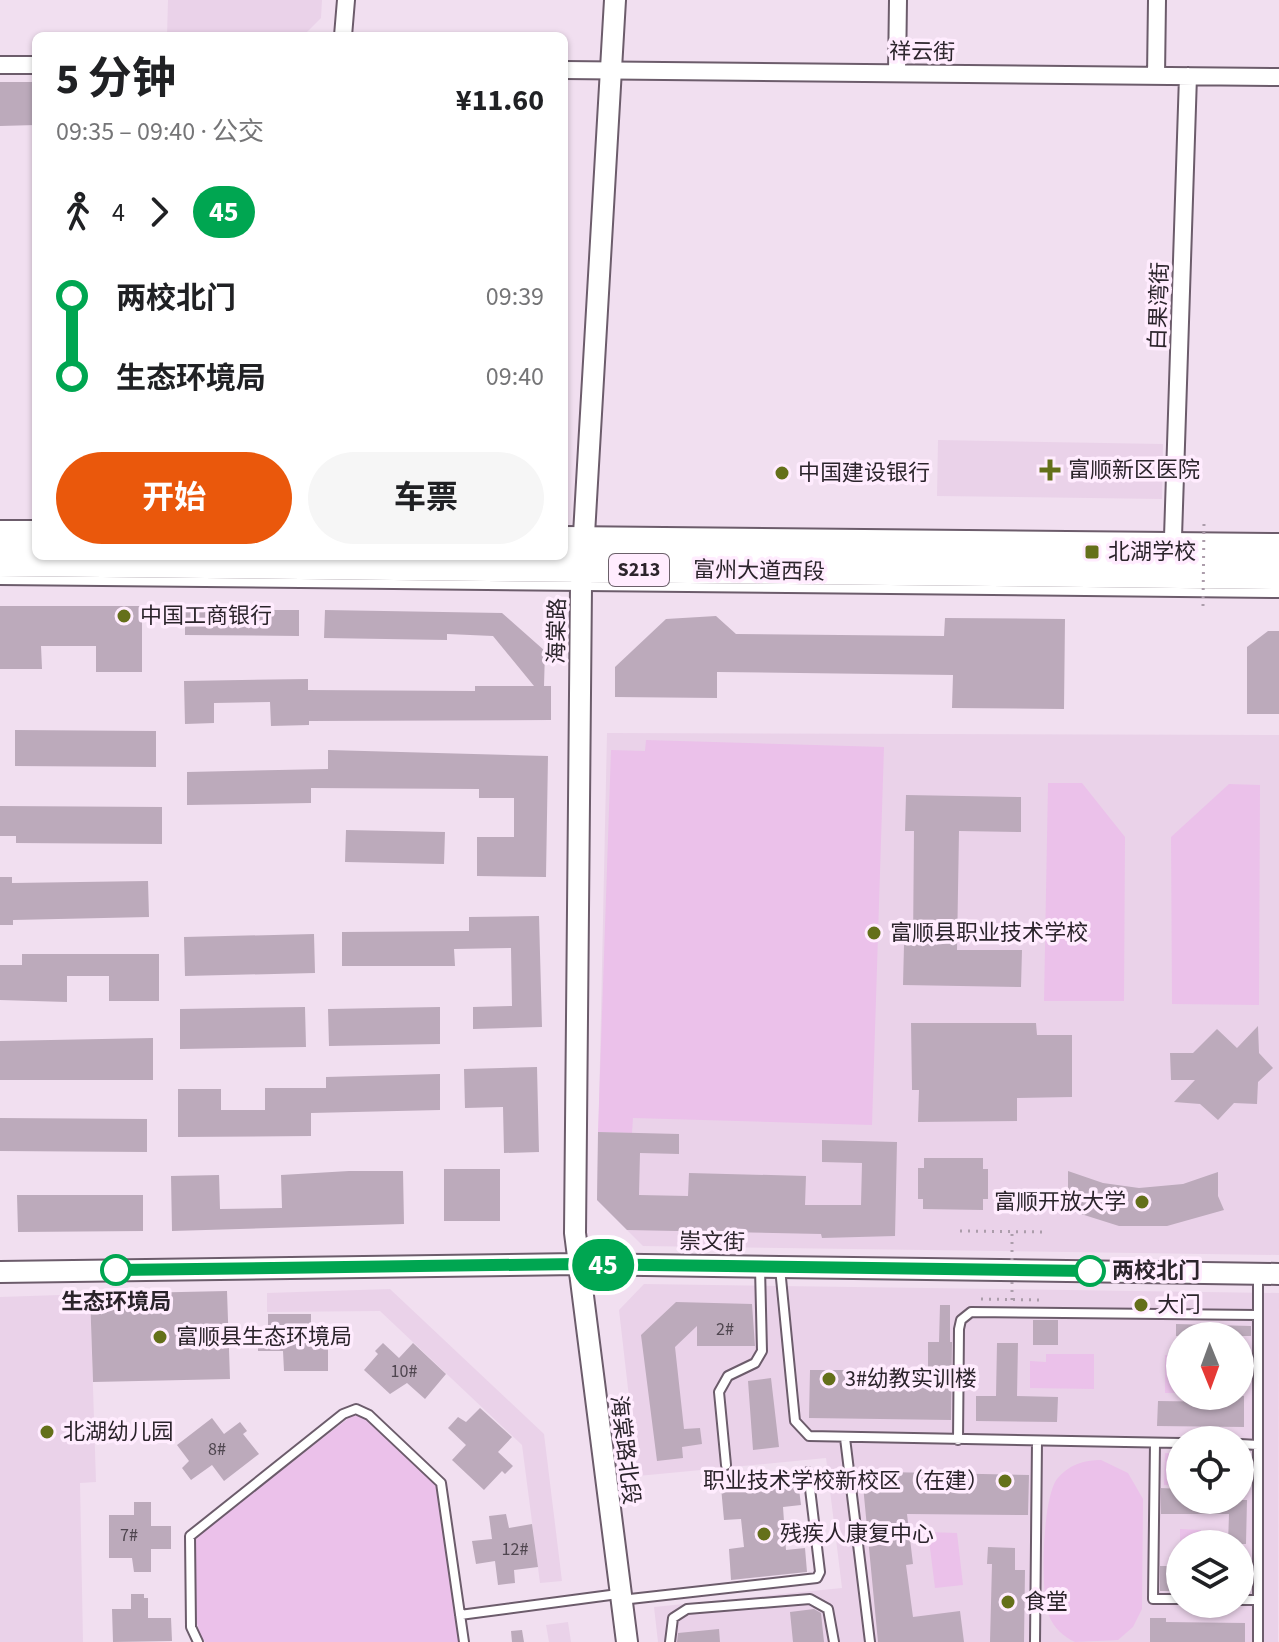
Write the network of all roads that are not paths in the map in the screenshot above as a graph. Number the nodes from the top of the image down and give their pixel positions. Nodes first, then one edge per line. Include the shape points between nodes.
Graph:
1 (346, 0) edge
2 (615, 0) edge
3 (898, 0) edge
4 (1157, 0) edge
5 (343, 32) edge
6 (0, 65) edge
7 (32, 65) edge
8 (568, 70) edge
9 (612, 71) junction
10 (897, 73) junction
11 (1156, 76) junction
12 (1188, 76) junction
13 (1279, 77) edge
14 (0, 525) edge
15 (32, 525) edge
16 (1173, 537) junction
17 (1279, 538) edge
18 (0, 541) edge
19 (32, 542) edge
20 (577, 552) edge
21 (1279, 554) edge
22 (157, 560) edge
23 (412, 560) edge
24 (0, 563) edge
25 (1279, 576) edge
26 (0, 580) edge
27 (1279, 593) edge
28 (577, 1264) junction
29 (770, 1267) junction
30 (0, 1272) edge
31 (1258, 1273) junction
32 (1279, 1274) edge
33 (1258, 1315) junction
34 (845, 1438) junction
35 (958, 1440) junction
36 (1037, 1441) junction
37 (1155, 1443) junction
38 (1166, 1443) edge
39 (1254, 1445) edge
40 (1258, 1445) junction
41 (726, 1465) dead end
42 (808, 1472) dead end
43 (620, 1597) junction
44 (1166, 1599) edge
45 (1254, 1600) edge
46 (1258, 1600) junction
47 (460, 1615) junction
48 (198, 1642) edge
49 (464, 1642) edge
50 (627, 1642) edge
51 (670, 1642) edge
52 (834, 1642) edge
53 (870, 1642) edge
54 (1035, 1642) edge
55 (1258, 1642) edge

1 - 5 street
2 - 9 street, 海棠路
3 - 10 street
4 - 11 street
6 - 7 street
8 - 9 street, 祥云街
9 - 10 street, 祥云街
9 - 20 street, 海棠路
10 - 11 street, 祥云街
11 - 12 street, 祥云街
12 - 13 street, 祥云街
12 - 16 street, 白果湾街
14 - 15 lane
16 - 17 lane
16 - 20 lane
18 - 19 main road
20 - 21 main road, 富州大道西段 / S213
20 - 25 main road, 富州大道西段 / S213
20 - 27 lane
20 - 28 street, 海棠路
22 - 24 main road, 富州大道西段 / S213
23 - 26 lane
28 - 29 street, 崇文街
28 - 30 street, 崇文街
28 - 43 street, 海棠路北段
29 - 31 street, 崇文街
29 - 34 lane via 796,1425 809,1436
29 - 41 lane via 762,1351 755,1363 728,1376 719,1392
31 - 32 street, 崇文街
31 - 33 lane
33 - 35 lane via 971,1312 959,1329
33 - 40 lane
34 - 35 lane
34 - 53 lane
35 - 36 lane
36 - 37 lane
36 - 54 lane
37 - 38 lane
37 - 44 lane via 1153,1599
39 - 40 lane
40 - 46 lane
42 - 43 lane via 817,1578
43 - 47 lane
43 - 50 street, 海棠路北段
45 - 46 lane
46 - 55 lane
47 - 48 lane via 441,1483 369,1415 356,1409 190,1536 191,1627
47 - 49 lane
51 - 52 lane via 673,1618 687,1609 810,1599 828,1609

